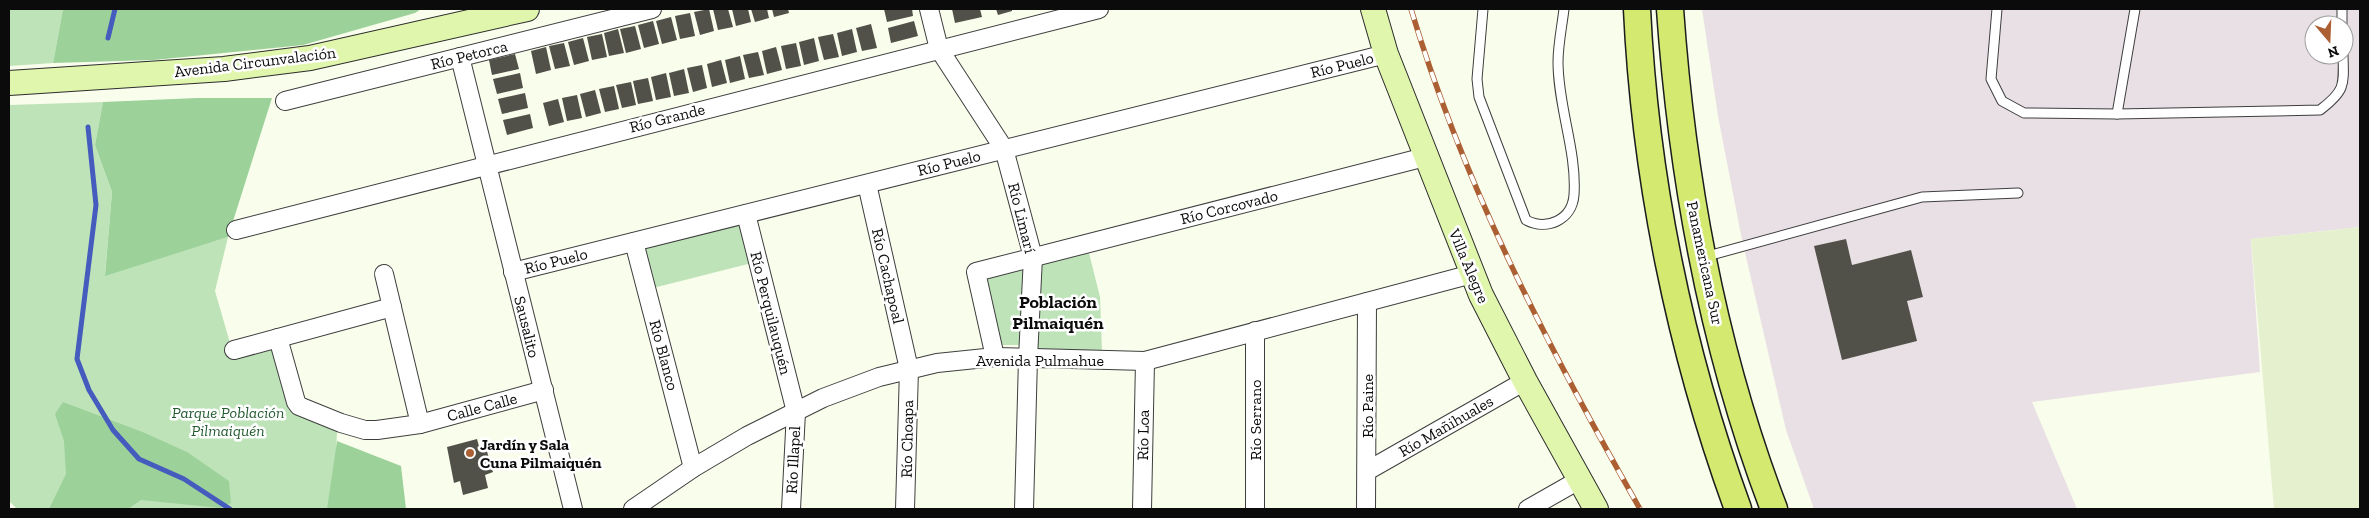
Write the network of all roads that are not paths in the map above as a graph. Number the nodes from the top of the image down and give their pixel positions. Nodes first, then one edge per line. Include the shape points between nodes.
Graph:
1 (527, 9) edge
2 (652, 9) edge
3 (929, 9) edge
4 (1099, 9) edge
5 (1373, 9) edge
6 (1483, 9) edge
7 (1564, 9) edge
8 (1637, 9) edge
9 (1670, 9) edge
10 (1997, 9) edge
11 (2135, 9) edge
12 (939, 49) junction
13 (1386, 54) junction
14 (460, 57) junction
15 (2343, 65) edge
16 (9, 83) edge
17 (285, 100) dead end
18 (2117, 114) junction
19 (1004, 149) junction
20 (1425, 157) junction
21 (486, 164) junction
22 (867, 184) junction
23 (2018, 193) dead end
24 (746, 214) junction
25 (236, 230) dead end
26 (634, 242) junction
27 (1033, 257) junction
28 (1702, 258) junction
29 (513, 272) junction
30 (384, 274) dead end
31 (1472, 274) junction
32 (1367, 302) junction
33 (392, 308) junction
34 (1255, 331) junction
35 (278, 338) junction
36 (234, 350) dead end
37 (995, 357) junction
38 (1028, 358) junction
39 (1145, 361) junction
40 (908, 369) junction
41 (1525, 381) junction
42 (544, 390) junction
43 (796, 412) junction
44 (420, 424) junction
45 (693, 468) junction
46 (1367, 471) junction
47 (1579, 480) junction
48 (642, 507) edge
49 (573, 509) edge
50 (791, 509) edge
51 (905, 509) edge
52 (1024, 509) edge
53 (1142, 509) edge
54 (1255, 509) edge
55 (1366, 509) edge
56 (1528, 509) edge
57 (1596, 509) edge
58 (1738, 509) edge
59 (1774, 509) edge

1 - 16 main road, Avenida Circunvalación via 310,58 224,69
2 - 14 street, Río Petorca
3 - 12 street, Río Limarí
4 - 12 street, Río Grande
5 - 13 main road, Villa Alegre
6 - 7 lane via 1476,79 1479,97 1526,220 1545,226 1563,217 1574,196 1558,62
8 - 58 main road, Panamericana Sur via 1648,125 1672,269 1705,406
9 - 28 main road, Panamericana Sur via 1683,148
10 - 18 lane via 1991,79 2002,101 2024,113
11 - 18 lane
12 - 19 street, Río Limarí
12 - 21 street, Río Grande
13 - 19 street, Río Puelo
13 - 20 main road, Villa Alegre
14 - 17 street, Río Petorca
14 - 21 street, Sausalito
15 - 18 lane via 2344,77 2338,96 2320,110
19 - 22 street, Río Puelo
19 - 27 street, Río Limarí
20 - 27 street, Río Corcovado
20 - 31 main road, Villa Alegre
21 - 25 street, Río Grande
21 - 29 street, Sausalito
22 - 24 street, Río Puelo
22 - 40 street, Río Cachapoal
23 - 28 lane via 1922,197
24 - 26 street, Río Puelo
24 - 43 street, Río Perquilauquén
26 - 29 street, Río Puelo
26 - 45 street, Río Blanco
27 - 37 street, Río Corcovado via 976,272
27 - 38 street, Río Limarí
28 - 59 main road, Panamericana Sur via 1736,394
29 - 42 street, Sausalito
30 - 33 street
31 - 32 street, Avenida Pulmahue
31 - 41 main road, Villa Alegre
32 - 34 street, Avenida Pulmahue
32 - 46 street, Río Paine
33 - 35 street
33 - 44 street
34 - 39 street, Avenida Pulmahue
34 - 54 street, Río Serrano
35 - 36 street
35 - 44 street, Calle Calle via 299,406 365,430
37 - 38 street, Avenida Pulmahue
37 - 40 street, Avenida Pulmahue
38 - 39 street, Avenida Pulmahue
38 - 52 street, Río Limarí
39 - 53 street, Río Loa
40 - 43 street, Avenida Pulmahue via 851,386
40 - 51 street, Río Choapa
41 - 46 street, Río Mañihuales
41 - 47 main road, Villa Alegre
42 - 44 street, Calle Calle
42 - 49 street, Sausalito
43 - 45 street, Avenida Pulmahue
43 - 50 street, Río Illapel
45 - 48 street, Avenida Pulmahue
46 - 55 street, Río Paine
47 - 56 street
47 - 57 main road, Villa Alegre

